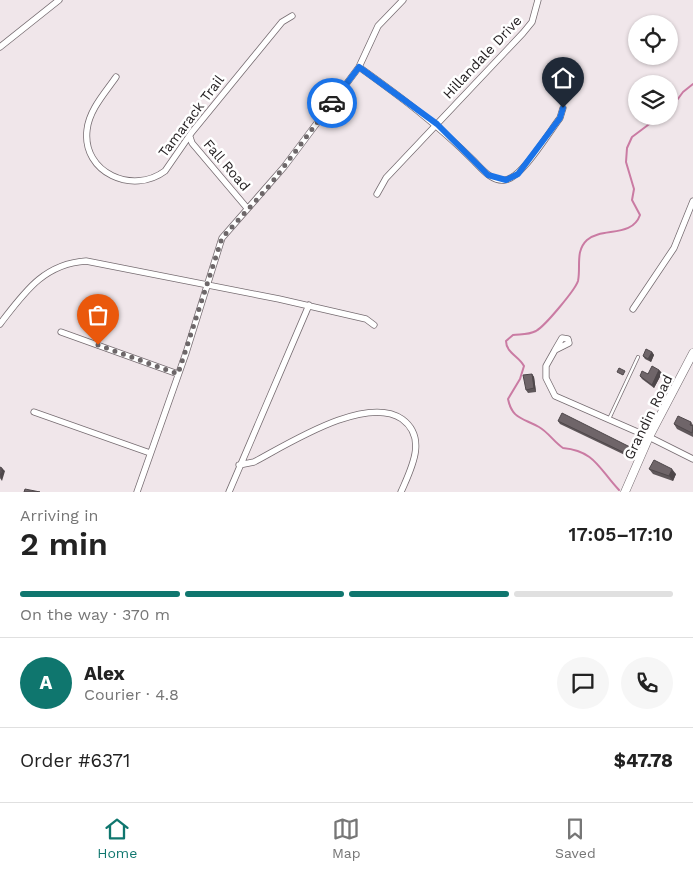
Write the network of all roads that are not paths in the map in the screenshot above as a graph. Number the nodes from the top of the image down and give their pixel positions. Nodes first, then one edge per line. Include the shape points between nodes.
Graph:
1 (59, 0) edge
2 (403, 0) edge
3 (538, 0) edge
4 (292, 16) dead end
5 (0, 47) edge
6 (359, 67) junction
7 (116, 77) dead end
8 (563, 108) dead end
9 (437, 124) junction
10 (190, 137) junction
11 (377, 194) dead end
12 (693, 202) edge
13 (247, 208) junction
14 (208, 285) junction
15 (308, 305) junction
16 (633, 309) dead end
17 (0, 324) edge
18 (374, 325) dead end
19 (61, 332) dead end
20 (555, 350) dead end
21 (693, 354) edge
22 (638, 358) dead end
23 (178, 374) junction
24 (34, 412) dead end
25 (608, 420) junction
26 (649, 437) junction
27 (150, 453) junction
28 (693, 458) edge
29 (240, 465) junction
30 (137, 492) edge
31 (229, 492) edge
32 (401, 492) edge
33 (625, 492) edge

1 - 5 street
2 - 6 street via 376,30
3 - 9 street, Hillandale Drive via 528,28
4 - 10 street, Tamarack Trail via 282,22
6 - 9 street
6 - 13 street via 284,167
7 - 10 street, Tamarack Trail via 94,109 87,133 90,155 107,174 126,181 153,178 165,171
8 - 9 street via 560,118 518,174 506,180 488,175
9 - 11 street, Hillandale Drive via 386,178
10 - 13 street, Fall Road
12 - 16 street via 674,248
13 - 14 street via 222,238
14 - 15 street
14 - 17 street via 96,262 75,262 54,268 38,278
14 - 23 street
15 - 18 street via 366,319
15 - 29 street
19 - 23 street
20 - 25 street via 548,360 546,372 551,392
21 - 26 street, Grandin Road
22 - 25 lane
23 - 27 street
24 - 27 street
25 - 26 street
26 - 28 street
26 - 33 street, Grandin Road
27 - 30 street
29 - 31 street
29 - 32 street via 254,462 347,416 383,412 402,420 411,428 416,440 416,454

